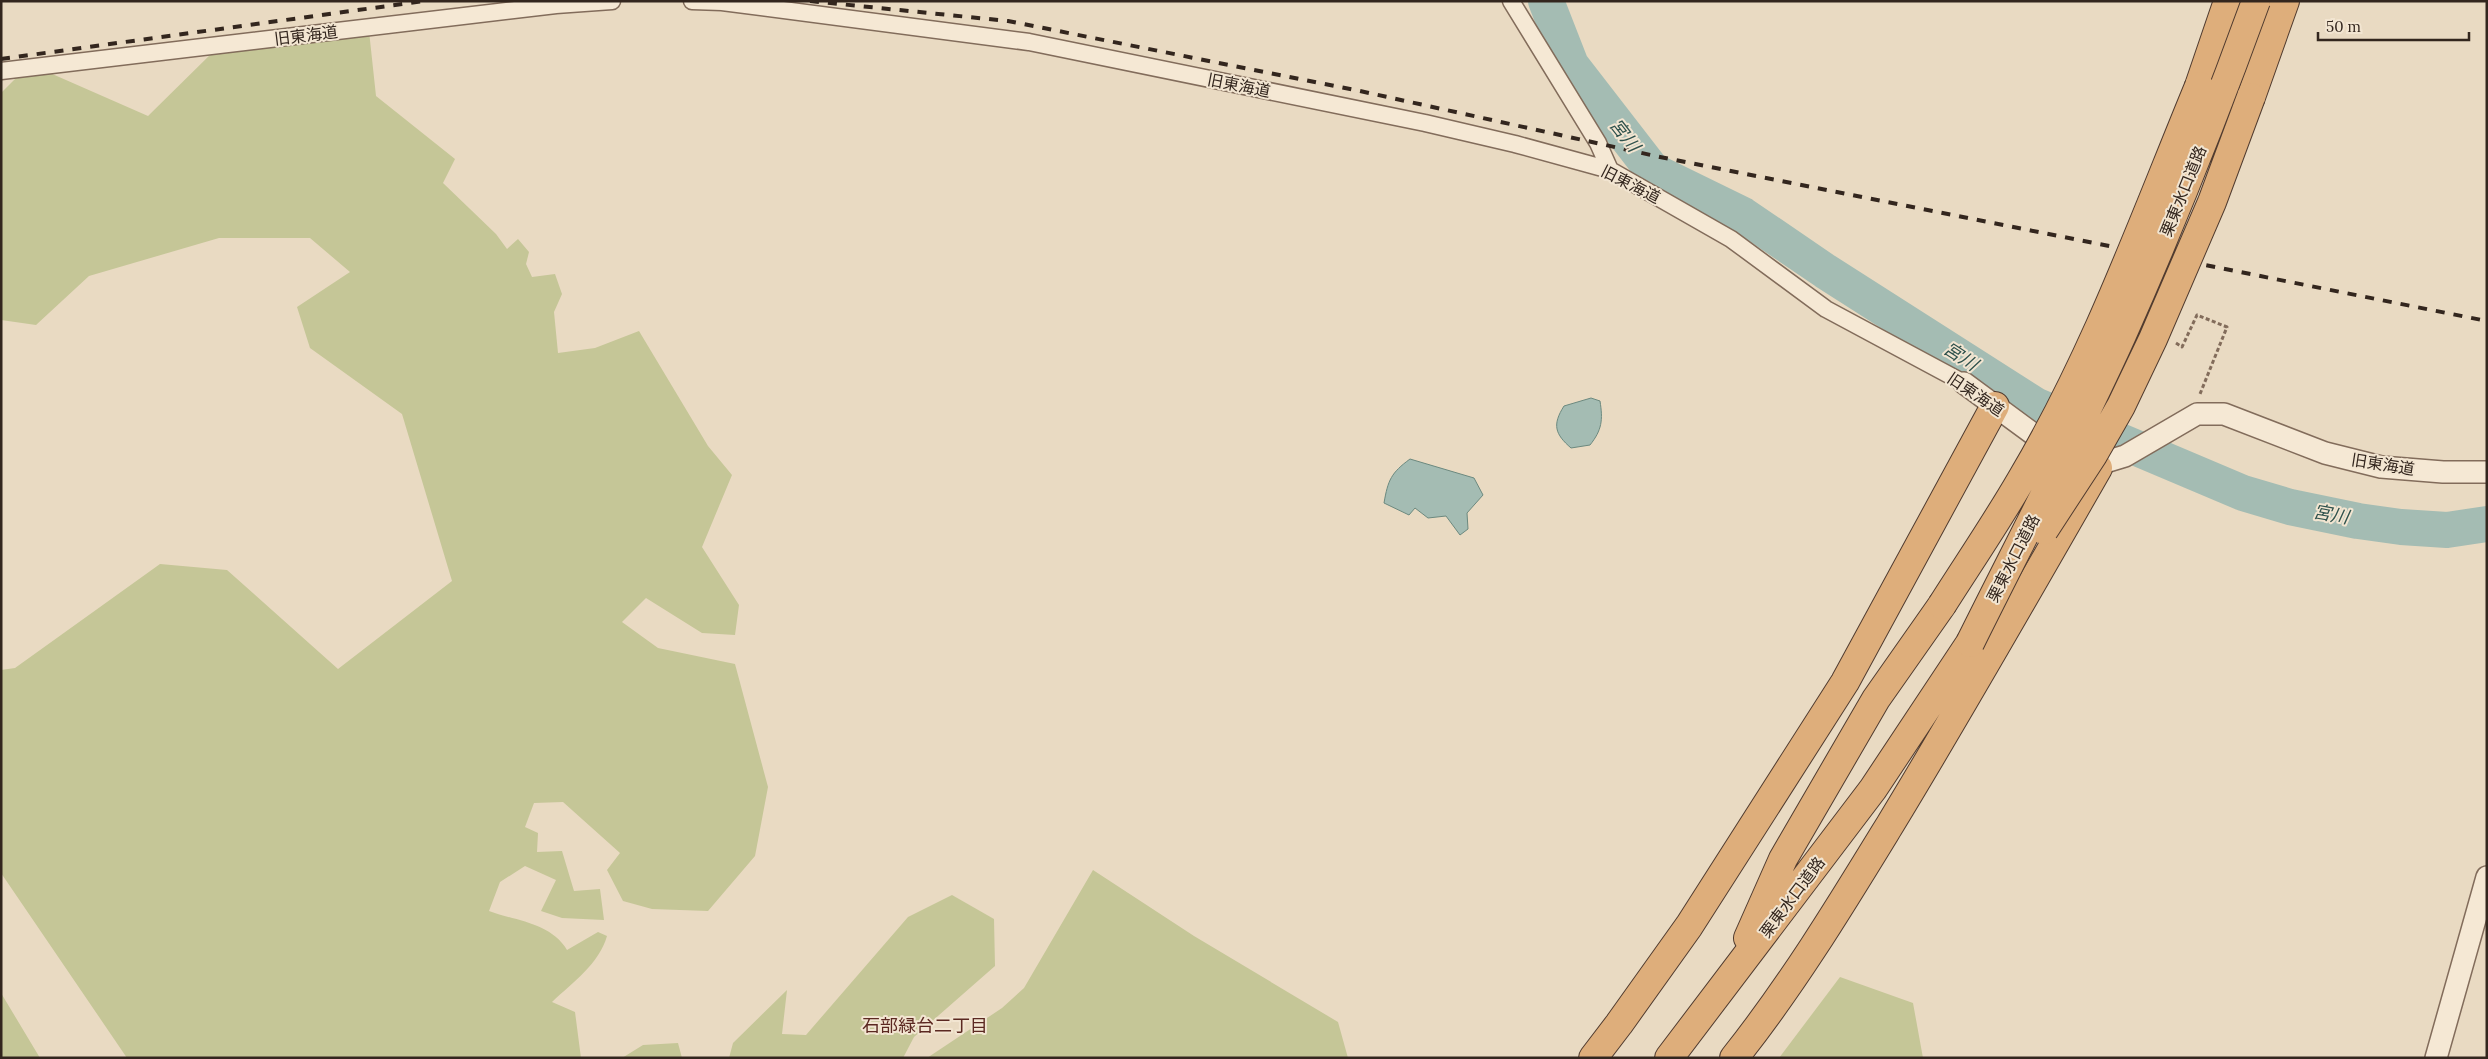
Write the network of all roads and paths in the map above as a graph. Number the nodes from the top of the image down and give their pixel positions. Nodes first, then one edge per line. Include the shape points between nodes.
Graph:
1 (612, 1) edge
2 (692, 1) edge
3 (1511, 1) edge
4 (2228, 1) edge
5 (2256, 1) edge
6 (2285, 1) edge
7 (1, 72) edge
8 (1610, 170) junction
9 (2182, 346) dead end
10 (1964, 383) joint
11 (2199, 395) dead end
12 (1995, 406) junction
13 (2113, 459) junction
14 (2487, 472) edge
15 (1970, 643) junction
16 (2487, 877) edge
17 (1728, 982) junction
18 (1593, 1058) edge
19 (1669, 1058) edge
20 (1734, 1058) edge
21 (2436, 1058) edge

1 - 7 street, 旧東海道
2 - 8 street, 旧東海道 via 722,2 1029,42 1425,123
3 - 8 street via 1598,143
4 - 17 highway, bridge via 2199,86 2120,279 2074,380 2022,480 1942,605 1876,699 1783,859
5 - 15 highway, 栗東水口道路, bridge via 2178,207 2122,336
6 - 15 highway, bridge via 2212,202 2121,406 2093,455
8 - 10 street, 旧東海道 via 1731,240 1826,309
9 - 11 path via 2197,315 2227,327
10 - 12 street, 旧東海道
12 - 13 street, 旧東海道 via 2070,461
12 - 18 highway via 1845,682 1689,926
13 - 14 street, 旧東海道 via 2197,414 2224,414 2325,453 2381,467
13 - 20 highway via 1829,924
15 - 17 highway, 栗東水口道路 via 1873,789
16 - 21 street
17 - 19 highway, 栗東水口道路

